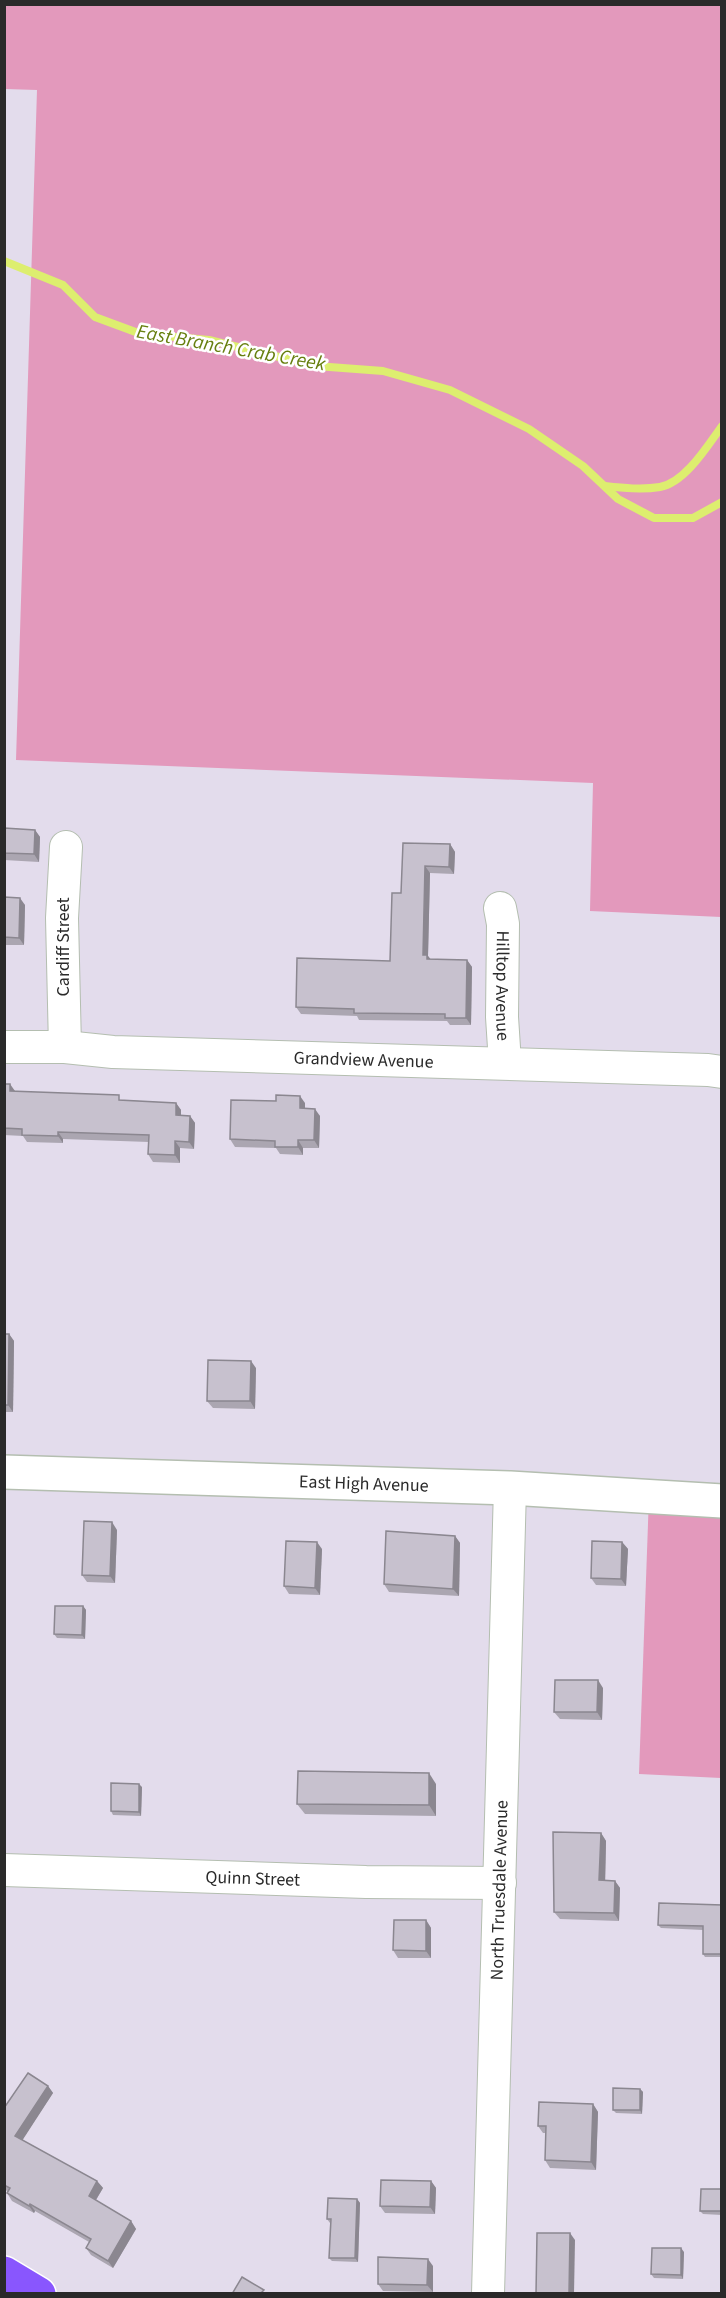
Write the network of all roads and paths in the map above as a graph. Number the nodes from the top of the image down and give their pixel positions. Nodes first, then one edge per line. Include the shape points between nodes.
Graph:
1 (66, 847) dead end
2 (500, 908) dead end
3 (4, 1047) edge
4 (65, 1047) junction
5 (505, 1063) junction
6 (722, 1072) edge
7 (4, 1472) edge
8 (510, 1488) junction
9 (722, 1501) edge
10 (4, 1870) edge
11 (500, 1883) junction
12 (4, 2273) edge
13 (39, 2294) edge
14 (488, 2294) edge

1 - 4 street, Cardiff Street via 62,939
2 - 5 street, Hilltop Avenue
3 - 4 street, Grandview Avenue
4 - 5 street, Grandview Avenue via 113,1052
5 - 6 street, Grandview Avenue
7 - 8 street, East High Avenue
8 - 9 street, East High Avenue
8 - 11 street, North Truesdale Avenue
10 - 11 street, Quinn Street
11 - 14 street, North Truesdale Avenue
12 - 13 highway

